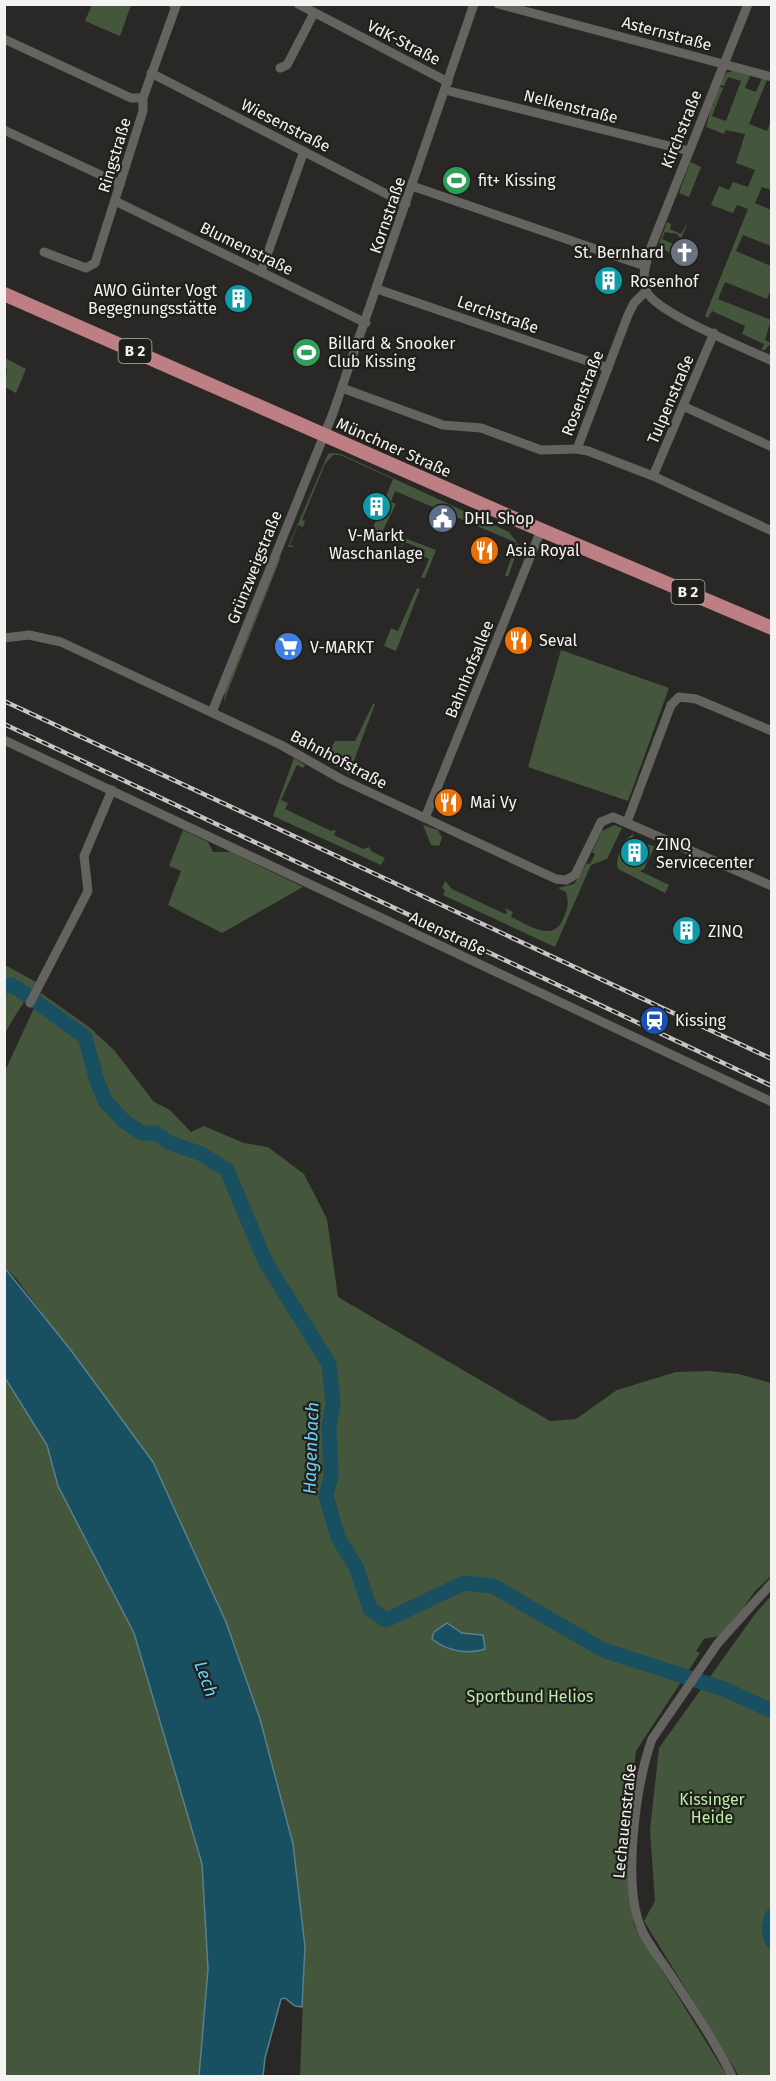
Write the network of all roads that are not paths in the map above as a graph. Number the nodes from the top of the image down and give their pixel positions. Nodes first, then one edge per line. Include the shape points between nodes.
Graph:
1 (298, 4) edge
2 (474, 4) edge
3 (498, 4) edge
4 (748, 4) edge
5 (175, 5) edge
6 (314, 13) junction
7 (4, 39) edge
8 (723, 64) junction
9 (280, 68) dead end
10 (151, 73) junction
11 (771, 77) edge
12 (446, 86) junction
13 (143, 98) junction
14 (4, 130) edge
15 (304, 151) junction
16 (688, 151) junction
17 (120, 184) junction
18 (412, 186) junction
19 (115, 201) junction
20 (406, 204) junction
21 (44, 252) dead end
22 (645, 266) junction
23 (261, 272) junction
24 (377, 289) junction
25 (646, 291) junction
26 (4, 294) edge
27 (366, 322) junction
28 (714, 333) junction
29 (771, 359) edge
30 (608, 368) junction
31 (342, 388) junction
32 (683, 406) junction
33 (324, 433) junction
34 (771, 447) edge
35 (577, 449) junction
36 (653, 476) junction
37 (541, 530) junction
38 (771, 531) edge
39 (771, 628) edge
40 (4, 638) edge
41 (212, 712) junction
42 (771, 731) edge
43 (4, 740) edge
44 (112, 790) junction
45 (425, 818) junction
46 (628, 822) junction
47 (771, 886) edge
48 (30, 1003) dead end
49 (771, 1102) edge
50 (771, 1583) edge
51 (732, 2076) edge

1 - 6 street, VdK-Straße
2 - 12 street, Kornstraße
3 - 8 street, Asternstraße
4 - 8 street, Kirchstraße
5 - 10 street, Ringstraße
6 - 9 street via 286,65
6 - 12 street, VdK-Straße
7 - 13 street via 131,98
8 - 11 street, Asternstraße
8 - 16 street, Kirchstraße
10 - 13 street, Ringstraße
10 - 15 street, Wiesenstraße
12 - 16 street, Nelkenstraße
12 - 18 street, Kornstraße
13 - 17 street, Ringstraße via 143,111
14 - 17 street
15 - 20 street, Wiesenstraße
15 - 23 street
16 - 22 street, Kirchstraße
17 - 19 street, Ringstraße
18 - 20 street, Kornstraße
18 - 22 street
19 - 21 street, Ringstraße via 98,258 91,267
19 - 23 street, Blumenstraße
20 - 24 street, Kornstraße
22 - 25 street
23 - 27 street, Blumenstraße
24 - 27 street, Kornstraße
24 - 30 street, Lerchstraße
25 - 28 street via 657,305
25 - 30 street, Rosenstraße via 628,315
26 - 33 main road, Münchner Straße / B 2
27 - 31 street, Kornstraße
28 - 29 street
28 - 32 street, Tulpenstraße
30 - 35 street, Rosenstraße
31 - 33 street, Kornstraße
31 - 35 street, Rosenstraße via 443,425 481,428 541,450
32 - 34 street
32 - 36 street, Tulpenstraße
33 - 37 main road, Münchner Straße / B 2
33 - 41 street, Grünzweigstraße
35 - 36 street
36 - 38 street
37 - 39 main road, Münchner Straße / B 2
37 - 45 street, Bahnhofsallee
40 - 41 street, Bahnhofstraße via 29,635 62,642
41 - 45 street, Bahnhofstraße
42 - 46 street via 696,699 679,697 671,705
43 - 44 street, Auenstraße
44 - 48 street via 84,856 88,891
44 - 49 street, Auenstraße
45 - 46 street, Bahnhofstraße via 556,879 566,880 575,875 601,822 613,817
46 - 47 street
50 - 51 street, Lechauenstraße via 742,1614 660,1724 646,1755 634,1840 633,1893 642,1931

